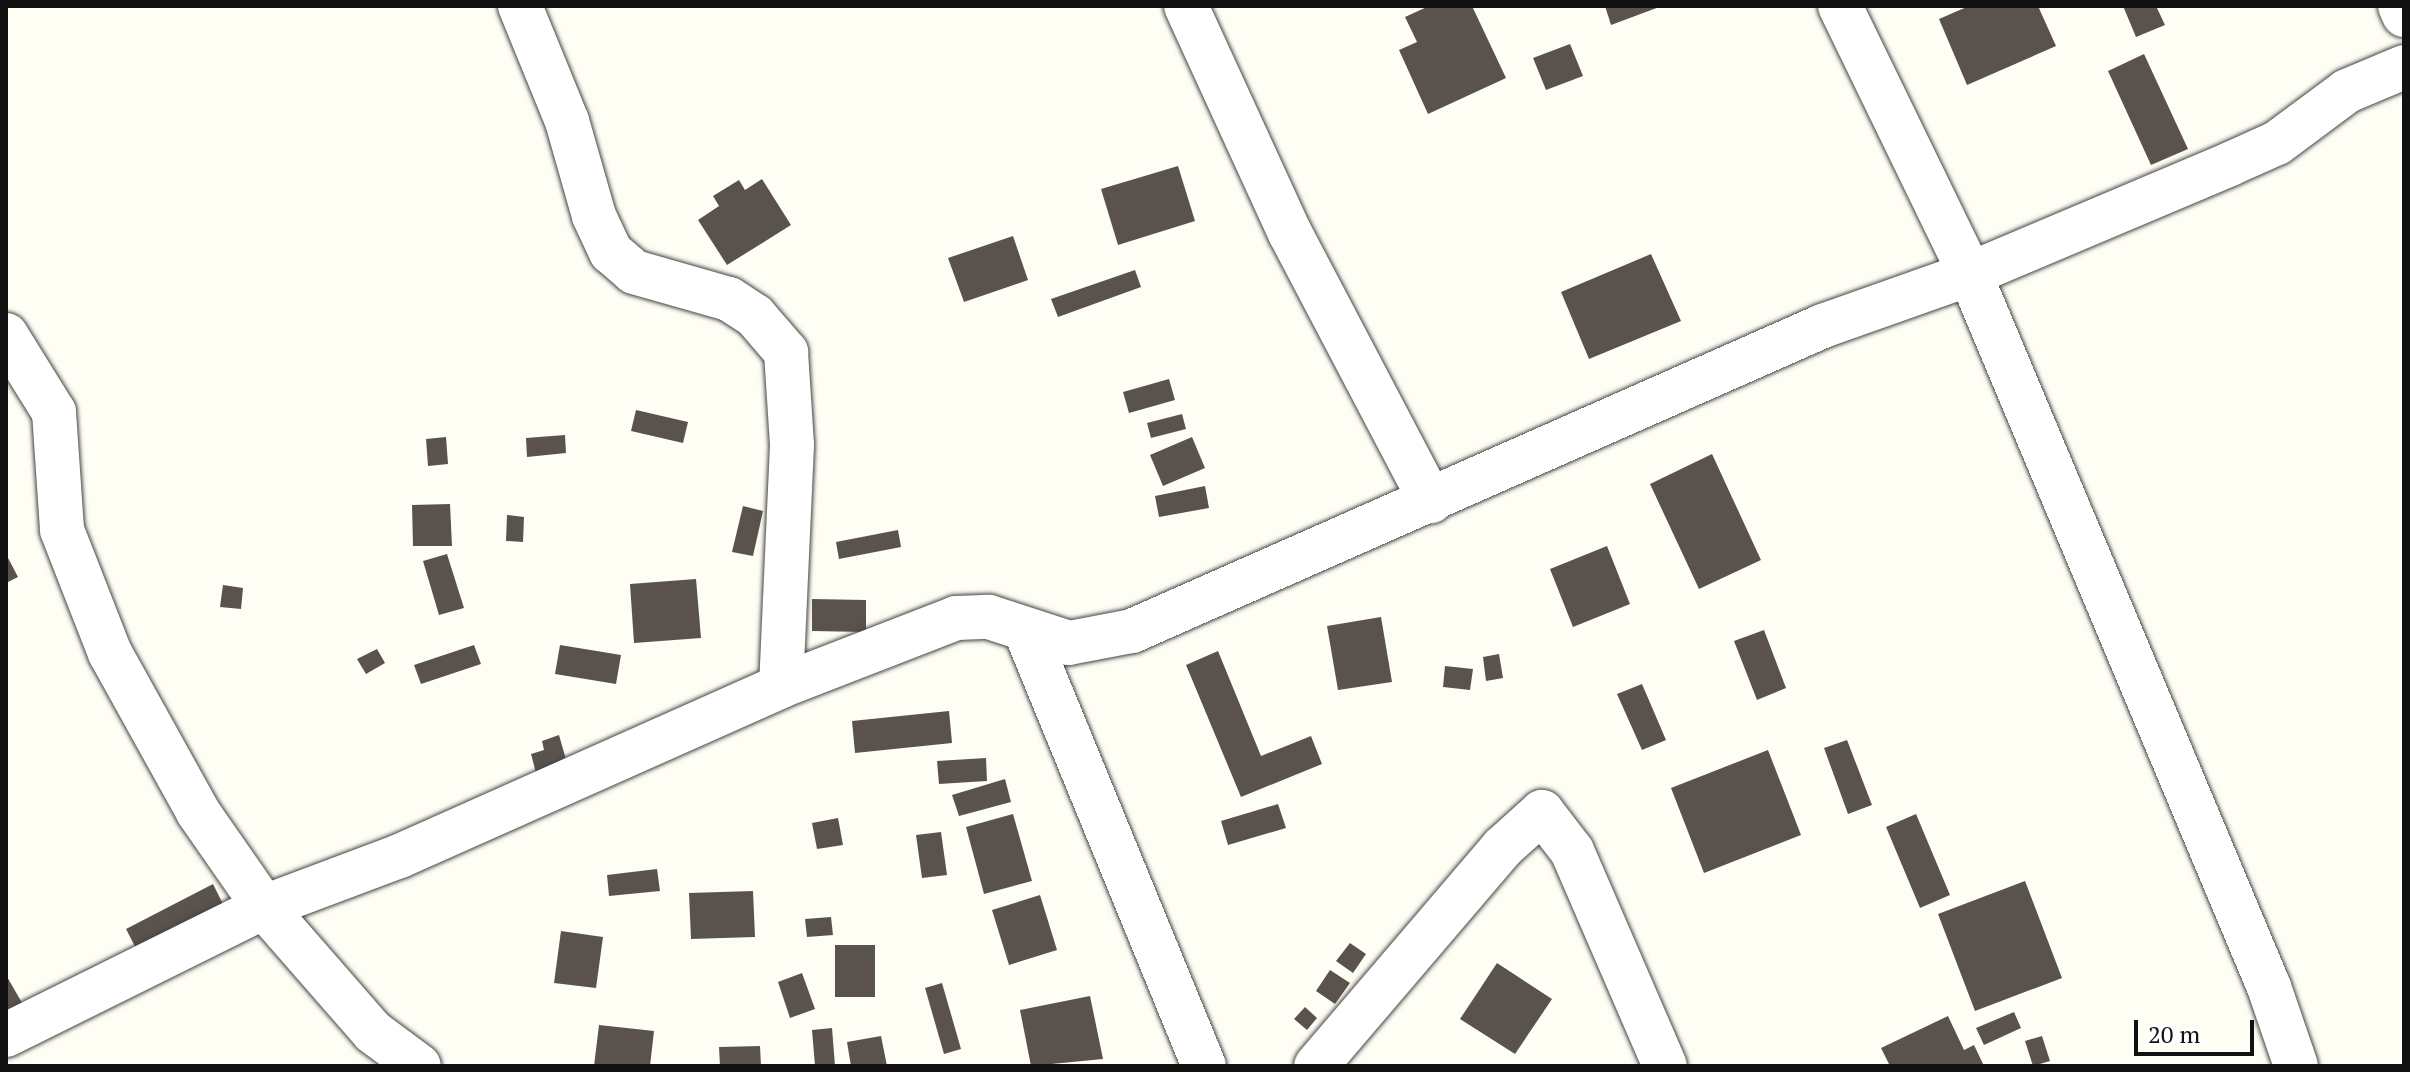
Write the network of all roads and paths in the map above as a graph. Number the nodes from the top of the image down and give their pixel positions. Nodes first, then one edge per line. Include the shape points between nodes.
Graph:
1 (520, 6) edge
2 (1186, 6) edge
3 (1840, 6) edge
4 (2400, 6) edge
5 (2404, 15) edge
6 (2404, 67) edge
7 (1970, 274) junction
8 (6, 335) edge
9 (1431, 501) junction
10 (1026, 632) junction
11 (781, 686) junction
12 (264, 907) junction
13 (6, 1035) edge
14 (377, 1049) edge
15 (419, 1066) edge
16 (1204, 1066) edge
17 (1316, 1066) edge
18 (1665, 1066) edge
19 (2296, 1066) edge

1 - 11 street via 567,121 594,216 611,252 634,272 729,299 755,316 786,352 792,445
2 - 9 street via 1290,233
3 - 7 street
4 - 5 street
6 - 7 street via 2347,91 2277,143
7 - 9 street via 1823,326
7 - 19 street via 2269,987
8 - 12 street via 54,412 62,530 110,653 198,812
9 - 10 street via 1132,631 1069,643
10 - 11 street via 989,617 956,618
10 - 16 street
11 - 12 street via 400,856
12 - 13 street
12 - 14 street
14 - 15 street
17 - 18 street via 1502,848 1542,812 1572,851

